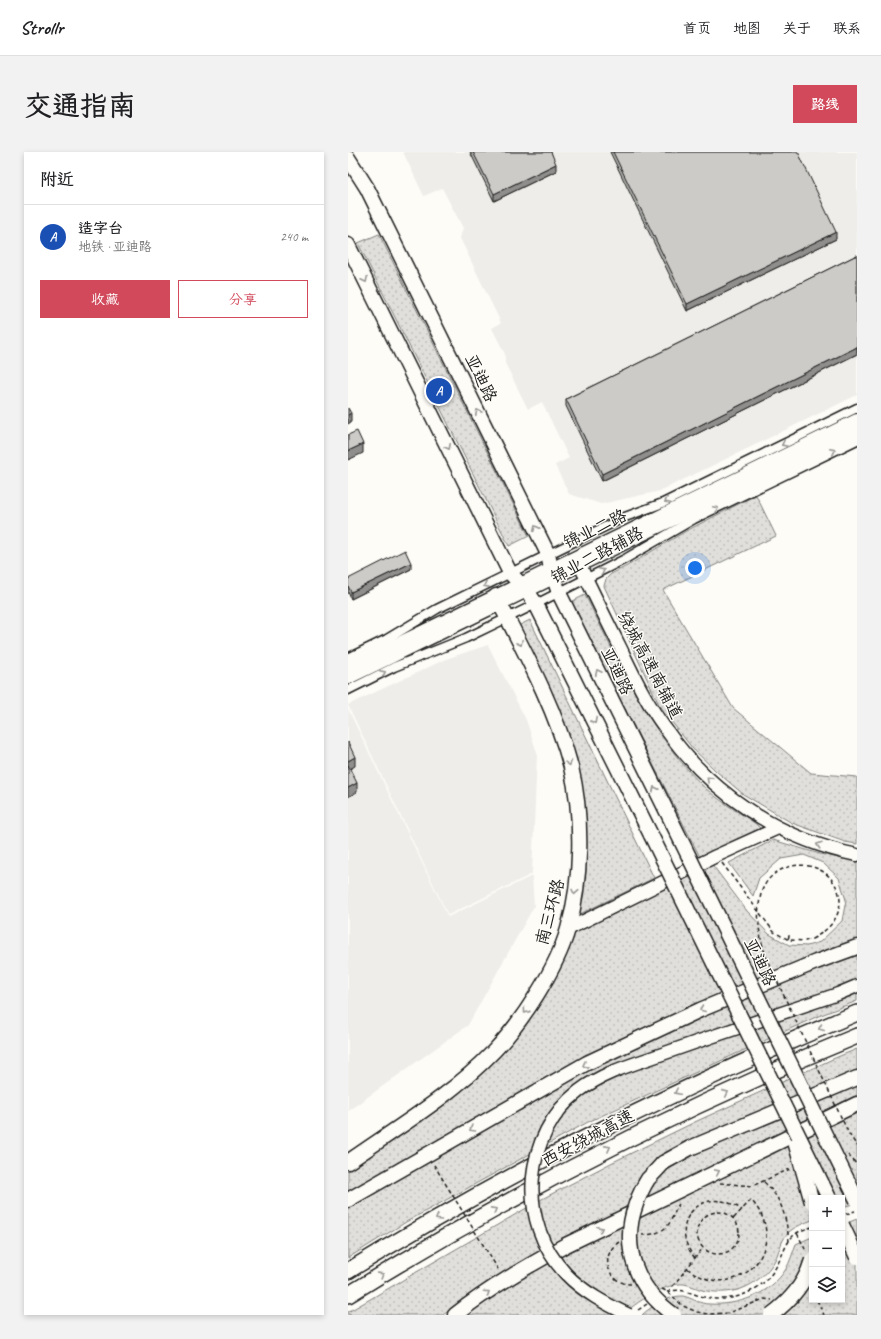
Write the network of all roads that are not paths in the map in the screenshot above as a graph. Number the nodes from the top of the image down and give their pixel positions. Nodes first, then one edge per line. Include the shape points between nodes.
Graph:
1 (348, 158) edge
2 (348, 245) edge
3 (857, 408) edge
4 (857, 420) edge
5 (857, 430) edge
6 (857, 440) edge
7 (548, 554) junction
8 (578, 562) junction
9 (510, 573) junction
10 (552, 573) junction
11 (586, 579) junction
12 (523, 587) junction
13 (559, 593) junction
14 (498, 600) junction
15 (536, 604) junction
16 (507, 618) junction
17 (348, 658) edge
18 (348, 668) edge
19 (348, 678) edge
20 (348, 690) edge
21 (778, 828) junction
22 (857, 855) edge
23 (568, 929) junction
24 (857, 947) edge
25 (857, 986) edge
26 (857, 1013) edge
27 (857, 1036) edge
28 (857, 1078) edge
29 (857, 1104) edge
30 (786, 1108) junction
31 (348, 1162) edge
32 (844, 1174) junction
33 (857, 1187) edge
34 (810, 1195) edge
35 (828, 1195) edge
36 (348, 1200) edge
37 (857, 1200) edge
38 (845, 1231) edge
39 (857, 1256) edge
40 (809, 1257) edge
41 (348, 1271) edge
42 (348, 1295) edge
43 (774, 1309) edge
44 (632, 1314) edge
45 (455, 1315) edge
46 (674, 1315) edge

7 -> 1 highway, 亚迪路 via 367,188
2 -> 9 highway
3 -> 7 street, 锦业二路辅路 via 663,503 625,517
4 - 8 main road, 锦业二路
5 - 8 main road, 锦业二路
11 -> 6 street, 锦业二路辅路 via 694,519
7 - 9 street, 锦业二路辅路
7 - 10 highway, 亚迪路
8 - 10 main road, 锦业二路
8 - 11 main road, 绕城高速南辅道
9 - 12 highway
9 -> 17 street, 锦业二路辅路 via 437,609 387,639
10 - 12 main road, 锦业二路
10 - 13 highway, 亚迪路
11 - 13 street, 锦业二路辅路
21 -> 11 main road, 绕城高速南辅道 via 725,793 679,748 640,689
12 - 14 main road, 锦业二路
12 - 15 highway
13 - 15 street, 锦业二路辅路
32 -> 13 highway, 亚迪路, bridge
14 - 16 highway, 南三环路
14 - 18 main road, 锦业二路
14 - 19 main road, 锦业二路
15 - 16 street, 锦业二路辅路
15 -> 30 highway, bridge
20 -> 16 street, 锦业二路辅路
16 -> 23 highway, 南三环路 via 548,700 574,783 579,822 578,876
22 -> 21 main road, 绕城高速南辅道 via 803,840
21 - 23 main road
23 -> 31 highway, 南三环路 via 557,956 533,1000 515,1027 495,1050 435,1101
24 -> 36 highway via 700,1010 587,1063
25 - 44 main road, bridge via 613,1071 578,1092 552,1119 536,1157 532,1182 533,1206 542,1238 565,1274 580,1287 603,1302
26 -> 41 highway, 西安绕城高速 via 728,1068 603,1128 488,1189
42 -> 27 highway, 西安绕城高速 via 417,1252 610,1147 803,1058
28 - 46 highway, bridge via 690,1148 663,1164 648,1179 640,1193 630,1223 635,1267 651,1295
45 -> 29 highway via 498,1285 566,1245
30 - 34 highway, bridge
30 - 35 highway, bridge
32 - 33 highway, bridge
32 - 37 highway, 亚迪路, bridge
38 - 39 highway, bridge
40 - 43 highway, bridge via 807,1274 794,1294 781,1308

